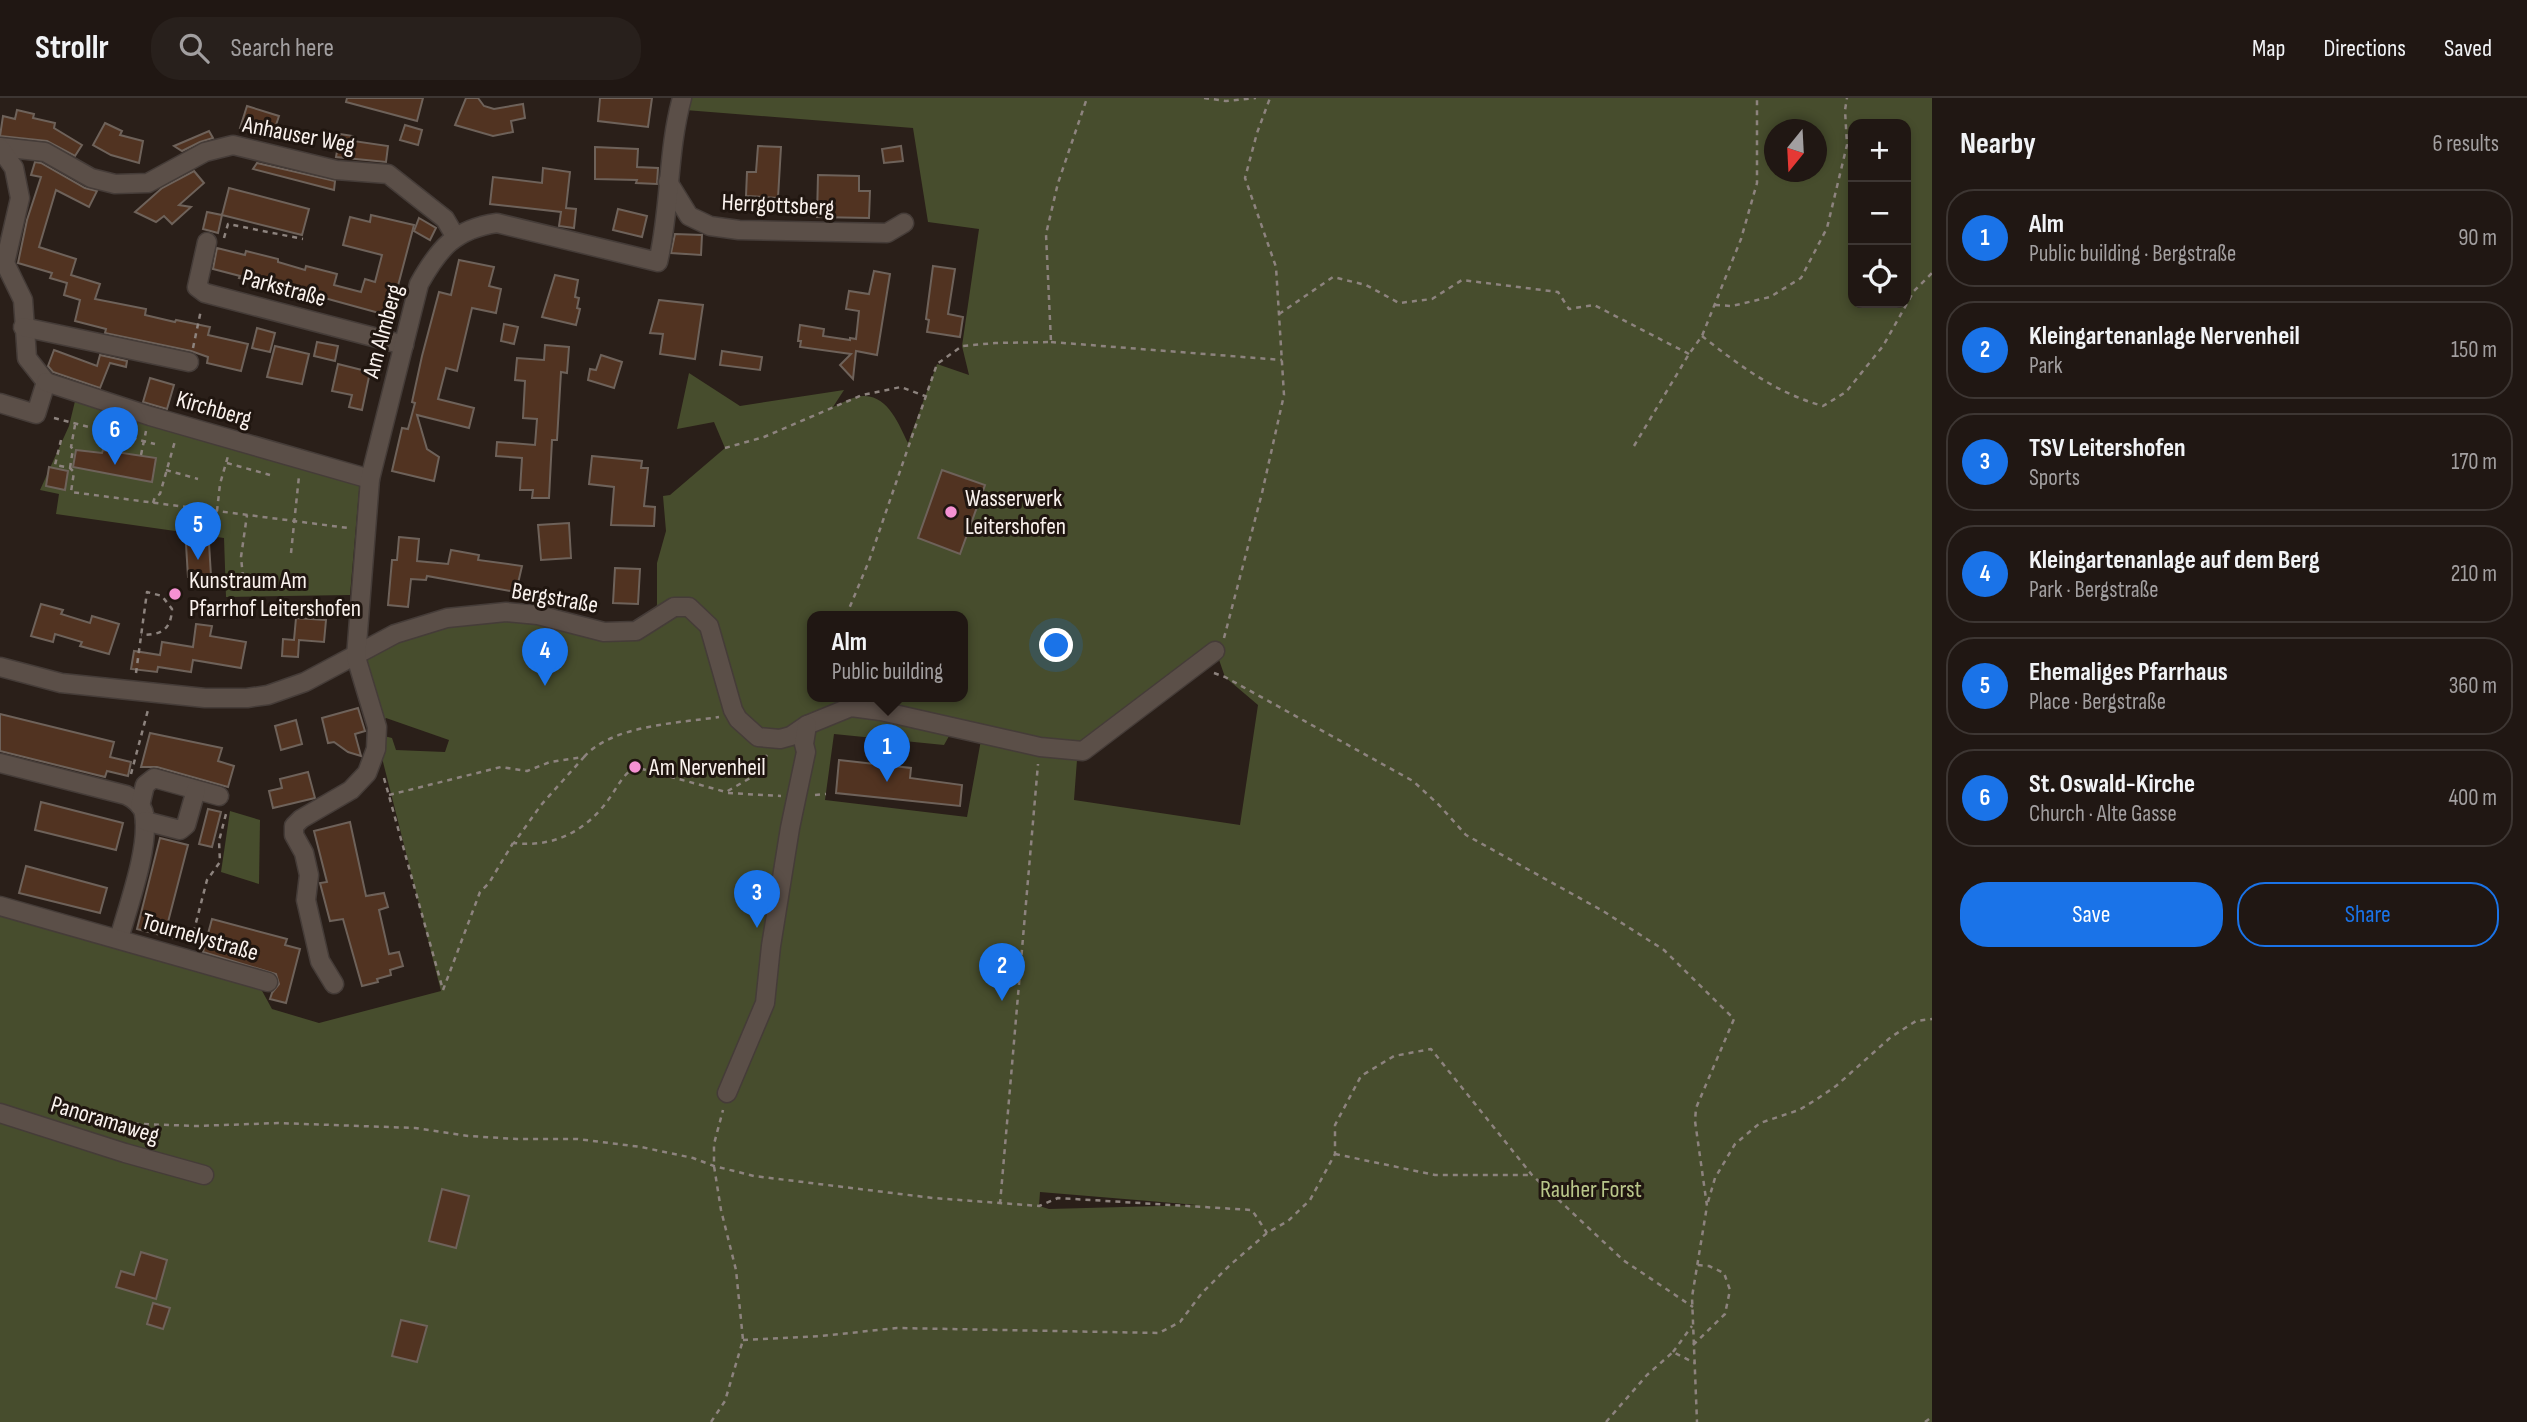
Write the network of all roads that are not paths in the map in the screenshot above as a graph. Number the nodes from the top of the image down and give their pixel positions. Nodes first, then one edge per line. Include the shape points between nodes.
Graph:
1 (681, 98) edge
2 (0, 147) edge
3 (668, 182) junction
4 (904, 223) dead end
5 (455, 236) junction
6 (207, 242) road end
7 (23, 327) junction
8 (404, 345) junction
9 (189, 362) road end
10 (46, 382) junction
11 (0, 402) edge
12 (370, 479) junction
13 (1215, 651) road end
14 (356, 657) junction
15 (0, 667) edge
16 (807, 725) junction
17 (953, 729) junction
18 (944, 745) dead end
19 (0, 763) edge
20 (196, 790) junction
21 (219, 796) road end
22 (137, 807) junction
23 (0, 905) edge
24 (119, 939) junction
25 (268, 982) dead end
26 (334, 984) dead end
27 (727, 1093) road end
28 (0, 1113) edge
29 (198, 1176) dead end

1 - 3 street
2 - 5 street, Anhauser Weg via 45,152 91,178 132,185 148,183 205,152 233,145 336,170 388,174 445,219
2 - 7 street via 15,168 20,198 5,263 23,300
3 - 4 street, Herrgottsberg via 689,215 710,226 887,233
3 - 5 street, Am Almberg via 658,262 497,223
5 - 8 street, Am Almberg via 433,258 419,284
6 - 8 street, Parkstraße via 197,287 205,293
7 - 9 street, Kirchberg
7 - 10 street via 27,358
8 - 12 street, Am Almberg
10 - 11 street via 36,414
10 - 12 street, Kirchberg
12 - 14 street, Am Almberg
13 - 17 street via 1083,751
14 - 15 street, Bergstraße via 268,695 205,698 61,683
14 - 16 street, Bergstraße via 395,634 447,618 506,612 604,632 636,631 674,607 689,607 709,626 735,714 758,737 780,739
14 - 26 street via 377,727 376,749 367,773 351,790 294,826 309,875 306,900 320,961
16 - 17 street via 851,707
16 - 27 street via 765,1003
17 - 18 street
19 - 22 street
20 - 21 street
20 - 22 street via 154,778 145,785
20 - 22 street via 186,825 180,830
22 - 24 street, Tournelystraße via 145,834
23 - 24 street, Tournelystraße
24 - 25 street, Tournelystraße
28 - 29 street, Panoramaweg

